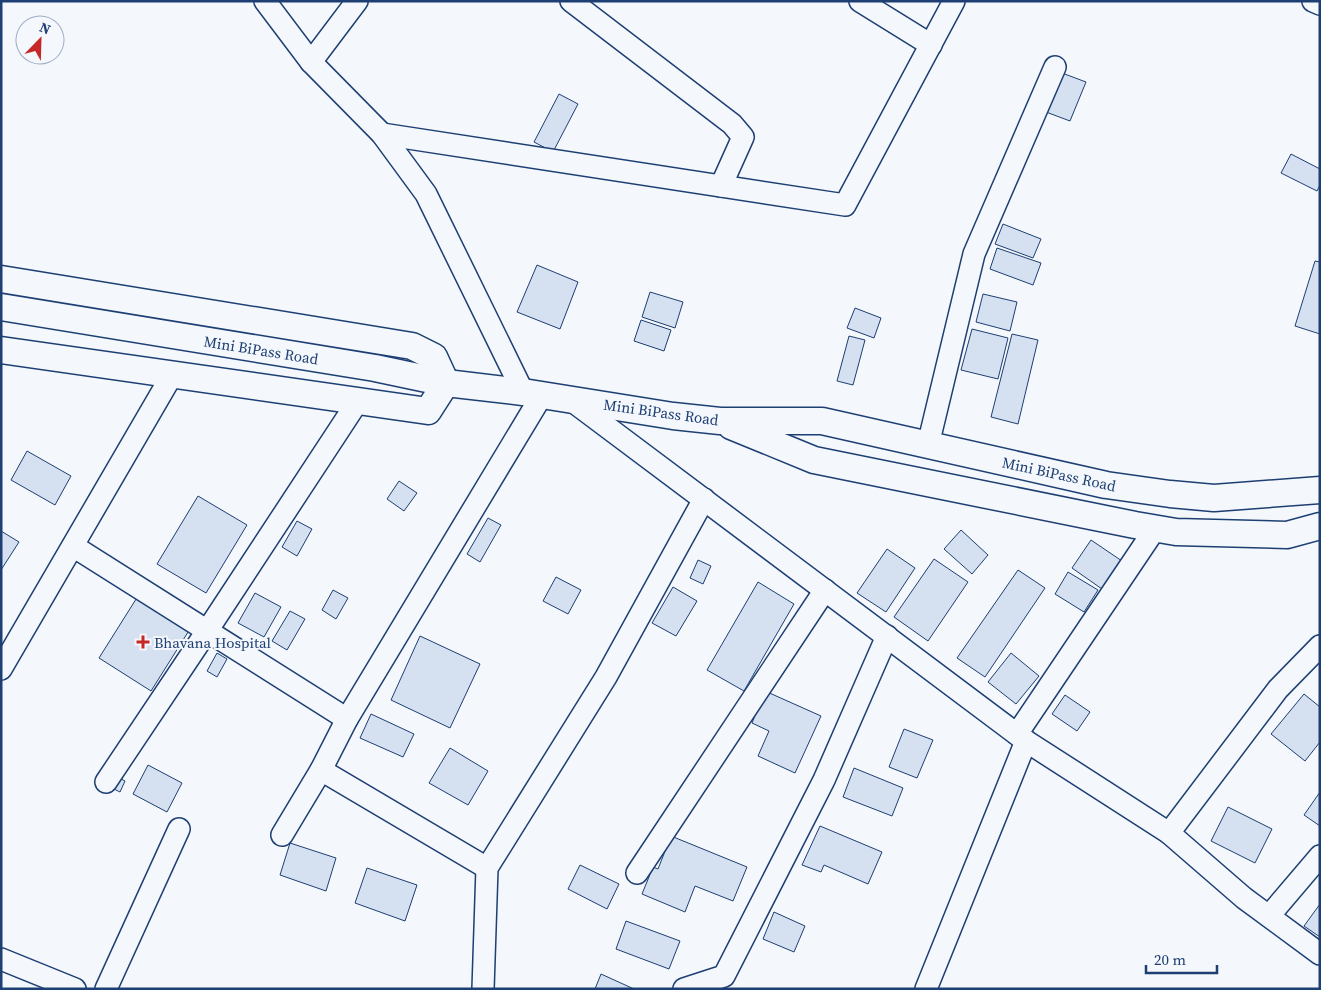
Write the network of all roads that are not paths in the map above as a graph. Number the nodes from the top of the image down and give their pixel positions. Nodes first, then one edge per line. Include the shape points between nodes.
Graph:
1 (266, 1) edge
2 (356, 1) edge
3 (571, 1) edge
4 (860, 1) edge
5 (954, 1) edge
6 (1313, 1) edge
7 (1320, 4) edge
8 (931, 45) junction
9 (311, 62) junction
10 (1055, 68) dead end
11 (382, 134) junction
12 (721, 186) junction
13 (1, 279) edge
14 (1, 307) edge
15 (2, 352) edge
16 (172, 375) junction
17 (446, 383) junction
18 (532, 393) junction
19 (570, 400) junction
20 (358, 401) junction
21 (720, 421) junction
22 (928, 445) junction
23 (1320, 490) edge
24 (704, 500) junction
25 (1320, 526) edge
26 (1155, 529) junction
27 (73, 546) junction
28 (824, 590) junction
29 (208, 631) junction
30 (887, 636) junction
31 (1320, 646) edge
32 (1, 669) edge
33 (347, 719) junction
34 (1022, 738) junction
35 (322, 770) junction
36 (106, 782) dead end
37 (179, 829) dead end
38 (1170, 833) junction
39 (282, 835) dead end
40 (1320, 856) edge
41 (488, 868) junction
42 (638, 873) dead end
43 (1269, 916) junction
44 (1320, 954) edge
45 (1, 959) edge
46 (75, 989) edge
47 (106, 989) edge
48 (483, 989) edge
49 (684, 989) edge
50 (926, 989) edge

1 - 9 street
2 - 9 street
3 - 12 street via 732,124 742,137
4 - 8 street
5 - 8 street
6 - 7 street
8 - 12 street via 845,205
9 - 11 street
10 - 22 street via 974,254
11 - 12 street
11 - 18 street via 426,194
13 - 17 street via 412,346 434,357
14 - 17 street, Mini BiPass Road via 366,366
15 - 16 street
16 - 20 street
16 - 27 street
17 - 18 street, Mini BiPass Road
17 - 20 street via 428,411
18 - 19 street, Mini BiPass Road
18 - 33 street
19 - 21 street, Mini BiPass Road
19 - 24 street
20 - 29 street
21 - 22 street, Mini BiPass Road via 822,421
21 - 26 street via 814,460
22 - 23 street, Mini BiPass Road via 1106,485 1170,494 1214,498
24 - 28 street
24 - 41 street via 606,677
25 - 26 street via 1287,536
26 - 34 street
27 - 29 street
27 - 32 street
28 - 30 street
28 - 42 street
29 - 33 street
29 - 36 street
30 - 34 street
30 - 49 street via 824,780 724,976
31 - 38 street via 1278,689
33 - 35 street
34 - 38 street
34 - 50 street
35 - 39 street
35 - 41 street
37 - 47 street
38 - 43 street
40 - 43 street
41 - 48 street
43 - 44 street
45 - 46 street

